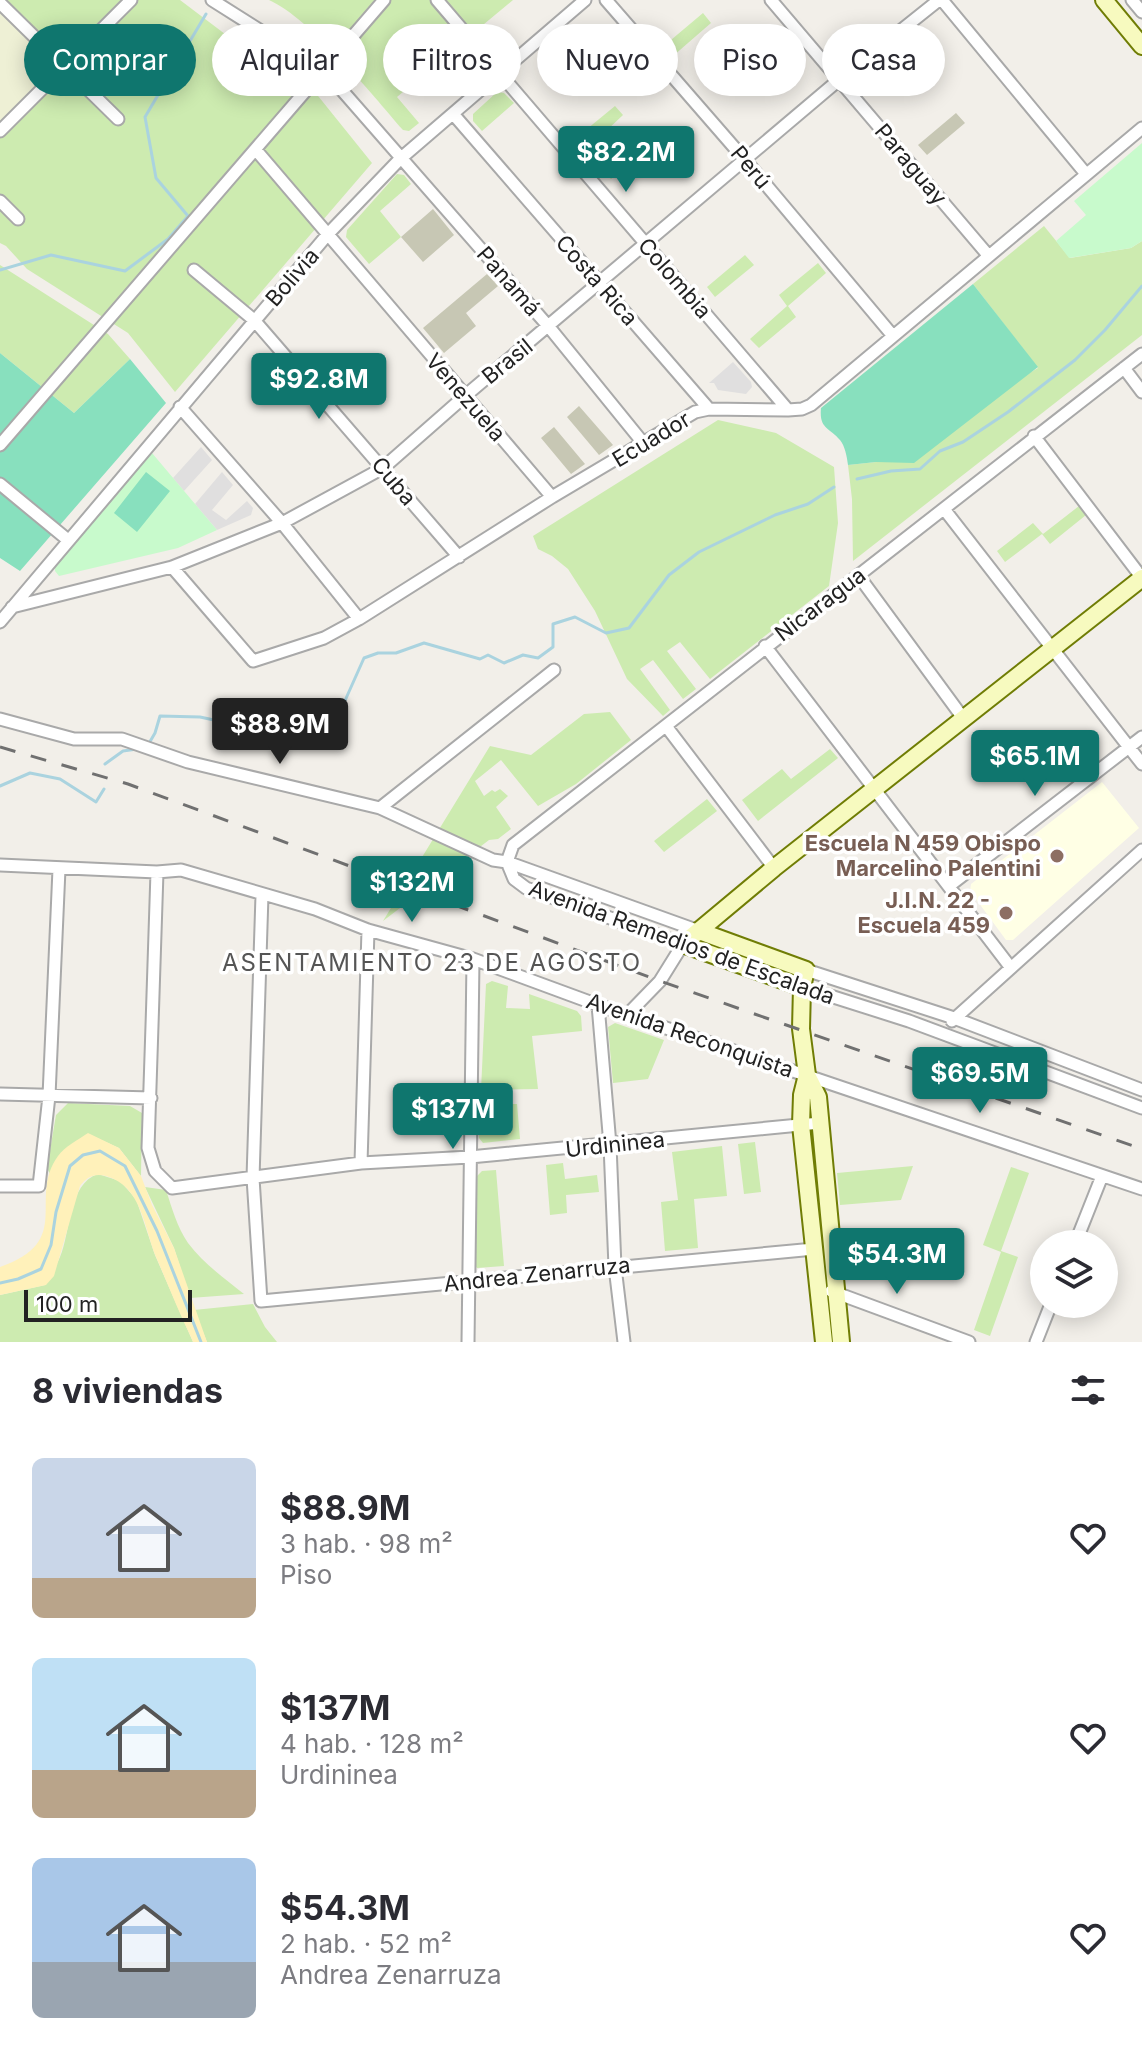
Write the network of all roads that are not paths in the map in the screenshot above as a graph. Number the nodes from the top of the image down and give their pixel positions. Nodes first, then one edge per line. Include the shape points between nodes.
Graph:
1 (131, 0) edge
2 (212, 0) edge
3 (384, 0) edge
4 (437, 0) edge
5 (585, 0) edge
6 (606, 0) edge
7 (771, 0) edge
8 (940, 0) edge
9 (1104, 0) edge
10 (1132, 0) edge
11 (0, 3) edge
12 (1142, 12) edge
13 (107, 24) edge
14 (250, 24) edge
15 (363, 24) edge
16 (457, 24) edge
17 (910, 24) edge
18 (24, 26) edge
19 (1142, 46) edge
20 (521, 56) edge
21 (822, 58) edge
22 (822, 95) edge
23 (35, 96) edge
24 (95, 96) edge
25 (302, 96) edge
26 (346, 96) edge
27 (475, 96) edge
28 (517, 96) edge
29 (854, 96) edge
30 (454, 115) junction
31 (118, 119) dead end
32 (1142, 128) edge
33 (0, 131) edge
34 (256, 150) junction
35 (400, 159) junction
36 (746, 161) junction
37 (1086, 174) junction
38 (0, 201) edge
39 (18, 219) dead end
40 (328, 234) junction
41 (647, 244) junction
42 (988, 255) junction
43 (194, 270) dead end
44 (599, 283) junction
45 (254, 320) junction
46 (549, 327) junction
47 (893, 336) junction
48 (1142, 354) edge
49 (1124, 368) junction
50 (1142, 392) edge
51 (465, 396) junction
52 (180, 407) junction
53 (709, 409) junction
54 (788, 410) junction
55 (1034, 436) junction
56 (644, 444) junction
57 (0, 445) edge
58 (383, 468) junction
59 (0, 484) edge
60 (552, 497) junction
61 (944, 509) junction
62 (282, 523) junction
63 (68, 540) junction
64 (459, 557) junction
65 (172, 567) junction
66 (858, 575) junction
67 (1142, 578) edge
68 (12, 607) junction
69 (359, 619) junction
70 (0, 622) edge
71 (765, 646) junction
72 (1052, 650) junction
73 (554, 670) dead end
74 (963, 718) junction
75 (0, 719) edge
76 (666, 726) junction
77 (1142, 737) edge
78 (1129, 748) junction
79 (1142, 764) edge
80 (875, 788) junction
81 (380, 808) junction
82 (1142, 850) edge
83 (507, 862) junction
84 (0, 865) edge
85 (774, 868) junction
86 (59, 869) junction
87 (157, 872) junction
88 (949, 886) junction
89 (262, 895) junction
90 (368, 930) junction
91 (699, 931) junction
92 (683, 944) junction
93 (473, 959) junction
94 (1011, 968) junction
95 (804, 978) junction
96 (598, 1005) junction
97 (627, 1015) junction
98 (954, 1018) junction
99 (942, 1034) junction
100 (807, 1075) junction
101 (1142, 1075) edge
102 (1136, 1088) edge
103 (0, 1094) edge
104 (49, 1096) junction
105 (151, 1098) junction
106 (1119, 1100) junction
107 (1142, 1108) edge
108 (820, 1123) junction
109 (801, 1125) junction
110 (610, 1145) junction
111 (470, 1157) junction
112 (361, 1163) junction
113 (1102, 1176) junction
114 (253, 1178) junction
115 (0, 1186) edge
116 (1142, 1189) edge
117 (1081, 1230) edge
118 (814, 1249) junction
119 (615, 1267) junction
120 (468, 1281) junction
121 (827, 1292) junction
122 (1045, 1318) edge
123 (622, 1340) edge
124 (468, 1342) edge
125 (824, 1342) edge
126 (841, 1342) edge
127 (969, 1342) edge
128 (1036, 1342) edge

1 - 13 street
2 - 14 street, Panamá
3 - 15 street
4 - 16 street, Colombia
5 - 20 street, Bolivia
6 - 36 street, Perú
7 - 21 street, Paraguay
8 - 17 street, Brasil
8 - 37 street
9 - 19 street
10 - 12 street
11 - 18 street
22 - 36 street, Brasil
23 - 33 street
24 - 31 street
25 - 34 street
26 - 35 street, Panamá
27 - 30 street, Bolivia
28 - 41 street, Colombia
29 - 42 street, Paraguay
30 - 35 street, Bolivia
30 - 44 street, Costa Rica
32 - 37 street, Ecuador
34 - 40 street, Venezuela
34 - 57 street
35 - 40 street, Bolivia
35 - 46 street, Panamá
36 - 41 street, Brasil
36 - 47 street, Perú
37 - 42 street, Ecuador
38 - 39 street
40 - 45 street, Bolivia
40 - 51 street, Venezuela
41 - 44 street, Brasil
41 - 54 street, Colombia
42 - 47 street, Ecuador
43 - 45 street, Cuba
44 - 46 street, Brasil
44 - 53 street, Costa Rica
45 - 52 street, Bolivia
45 - 58 street, Cuba
46 - 51 street, Brasil
46 - 56 street, Panamá
47 - 54 street, Ecuador via 811,405
48 - 49 street, Nicaragua
49 - 50 street
49 - 55 street, Nicaragua
51 - 58 street, Brasil
51 - 60 street, Venezuela
52 - 62 street
52 - 63 street, Bolivia
53 - 54 street, Ecuador
53 - 56 street, Ecuador
55 - 61 street, Nicaragua
55 - 67 street
56 - 60 street, Ecuador
58 - 62 street, Brasil
58 - 64 street, Cuba
59 - 63 street
60 - 64 street, Ecuador
61 - 66 street, Nicaragua
61 - 72 street
62 - 65 street, Brasil
62 - 69 street
63 - 68 street, Bolivia
64 - 69 street, Ecuador
65 - 68 street, Brasil
65 - 69 street, Ecuador via 253,661 324,638
66 - 71 street, Nicaragua
66 - 74 street
67 - 72 street
68 - 70 street, Bolivia
71 - 76 street, Nicaragua
71 - 80 street
72 - 74 street
72 - 78 street
73 - 81 street
74 - 80 street
75 - 81 street via 74,739 122,739 188,762
76 - 83 street, Nicaragua via 513,845
76 - 85 street
77 - 78 street
78 - 79 street
78 - 88 street
80 - 85 street
80 - 88 street
81 - 83 street via 449,842
82 - 94 street
83 - 91 street, Avenida Remedios de Escalada
83 - 92 street, Avenida Remedios de Escalada via 514,879 526,888
84 - 86 street, Avenida Reconquista
85 - 91 street
86 - 87 street, Avenida Reconquista
86 - 104 street
87 - 89 street, Avenida Reconquista via 181,870
87 - 105 street
88 - 94 street
89 - 90 street, Avenida Reconquista
89 - 114 street
90 - 93 street, Avenida Reconquista
90 - 112 street
91 - 92 street
91 - 95 street, Avenida Remedios de Escalada
92 - 95 street, Avenida Remedios de Escalada
92 - 97 street via 660,981
93 - 96 street, Avenida Reconquista
93 - 111 street
94 - 98 street
95 - 98 street, Avenida Remedios de Escalada
95 - 99 street, Avenida Remedios de Escalada
95 - 100 street via 801,1029
96 - 97 street, Avenida Reconquista
96 - 110 street
97 - 100 street, Avenida Reconquista
98 - 99 street
98 - 102 street, Avenida Remedios de Escalada
99 - 106 street, Avenida Remedios de Escalada
100 - 108 street via 818,1097
100 - 109 street
100 - 113 street, Avenida Reconquista
101 - 102 street
102 - 106 street
103 - 104 street
104 - 105 street
104 - 115 street via 39,1186
105 - 114 street, Urdininea via 148,1148 155,1171 172,1188
106 - 107 street, Avenida Remedios de Escalada
108 - 109 street, Urdininea
108 - 121 street
109 - 110 street, Urdininea
109 - 118 street
110 - 111 street, Urdininea
110 - 119 street
111 - 112 street, Urdininea
111 - 120 street
112 - 114 street, Urdininea
113 - 116 street, Avenida Reconquista
113 - 117 street
114 - 120 street, Andrea Zenarruza via 261,1301
118 - 119 street, Andrea Zenarruza
118 - 121 street
119 - 120 street, Andrea Zenarruza
119 - 123 street
120 - 124 street
121 - 125 street
121 - 126 street
121 - 127 street
122 - 128 street

